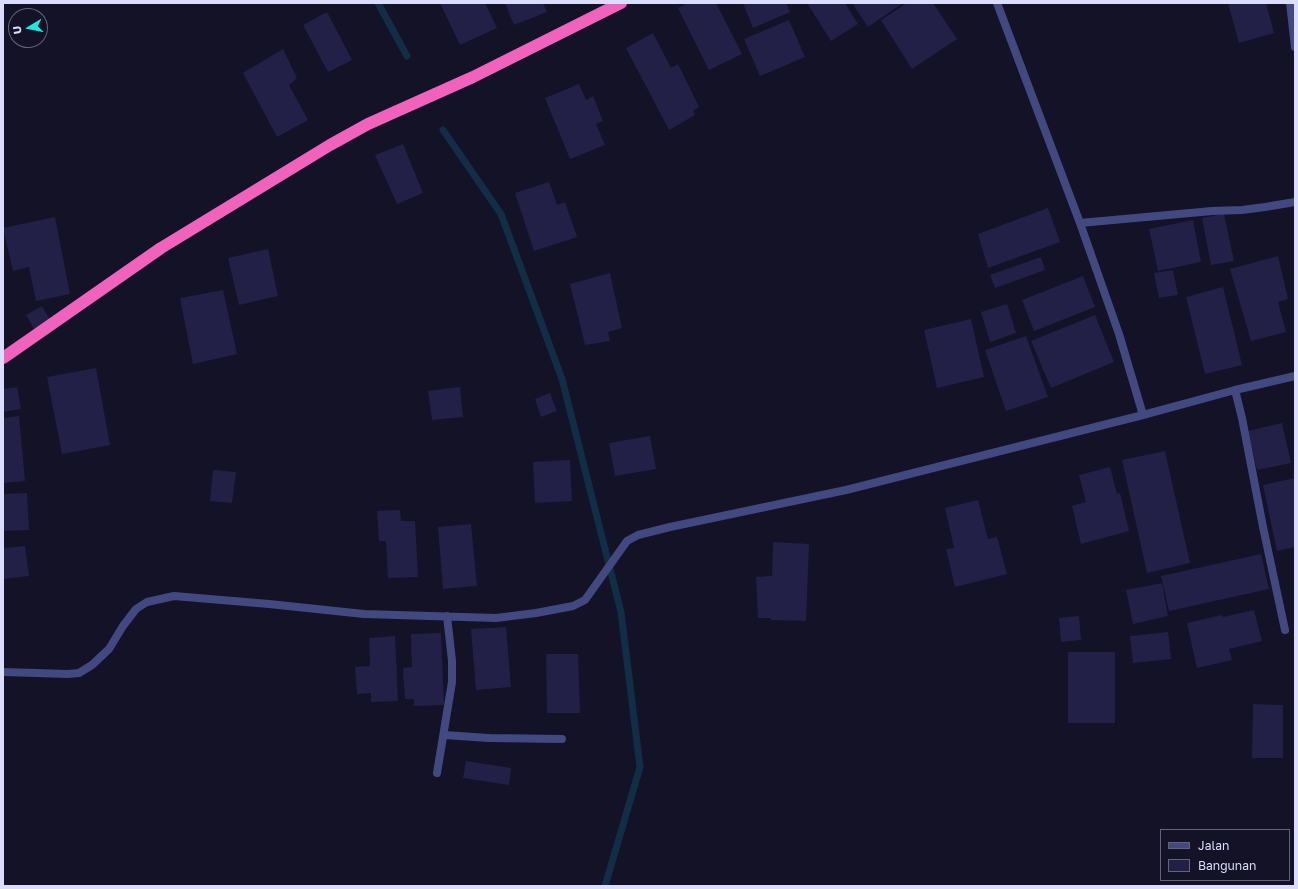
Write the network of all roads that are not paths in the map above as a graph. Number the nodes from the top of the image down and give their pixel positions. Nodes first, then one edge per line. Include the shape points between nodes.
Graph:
1 (621, 3) edge
2 (997, 3) edge
3 (1290, 3) edge
4 (1295, 47) edge
5 (1295, 202) edge
6 (1080, 223) junction
7 (3, 358) edge
8 (1295, 376) edge
9 (1235, 390) junction
10 (1143, 415) junction
11 (447, 616) junction
12 (1285, 630) dead end
13 (3, 672) edge
14 (444, 734) junction
15 (562, 740) dead end
16 (437, 773) dead end

1 - 7 highway via 473,76 368,124 330,145 161,248
2 - 6 street
3 - 4 street
5 - 6 street via 1250,209
6 - 10 street via 1120,334
8 - 9 street
9 - 10 street
9 - 12 street
10 - 11 street via 846,490 670,526 638,535 627,541 617,553 585,600 573,606 505,617
11 - 13 street via 364,614 174,596 147,602 136,609 109,649 79,673
11 - 14 street via 453,674
14 - 15 street
14 - 16 street

